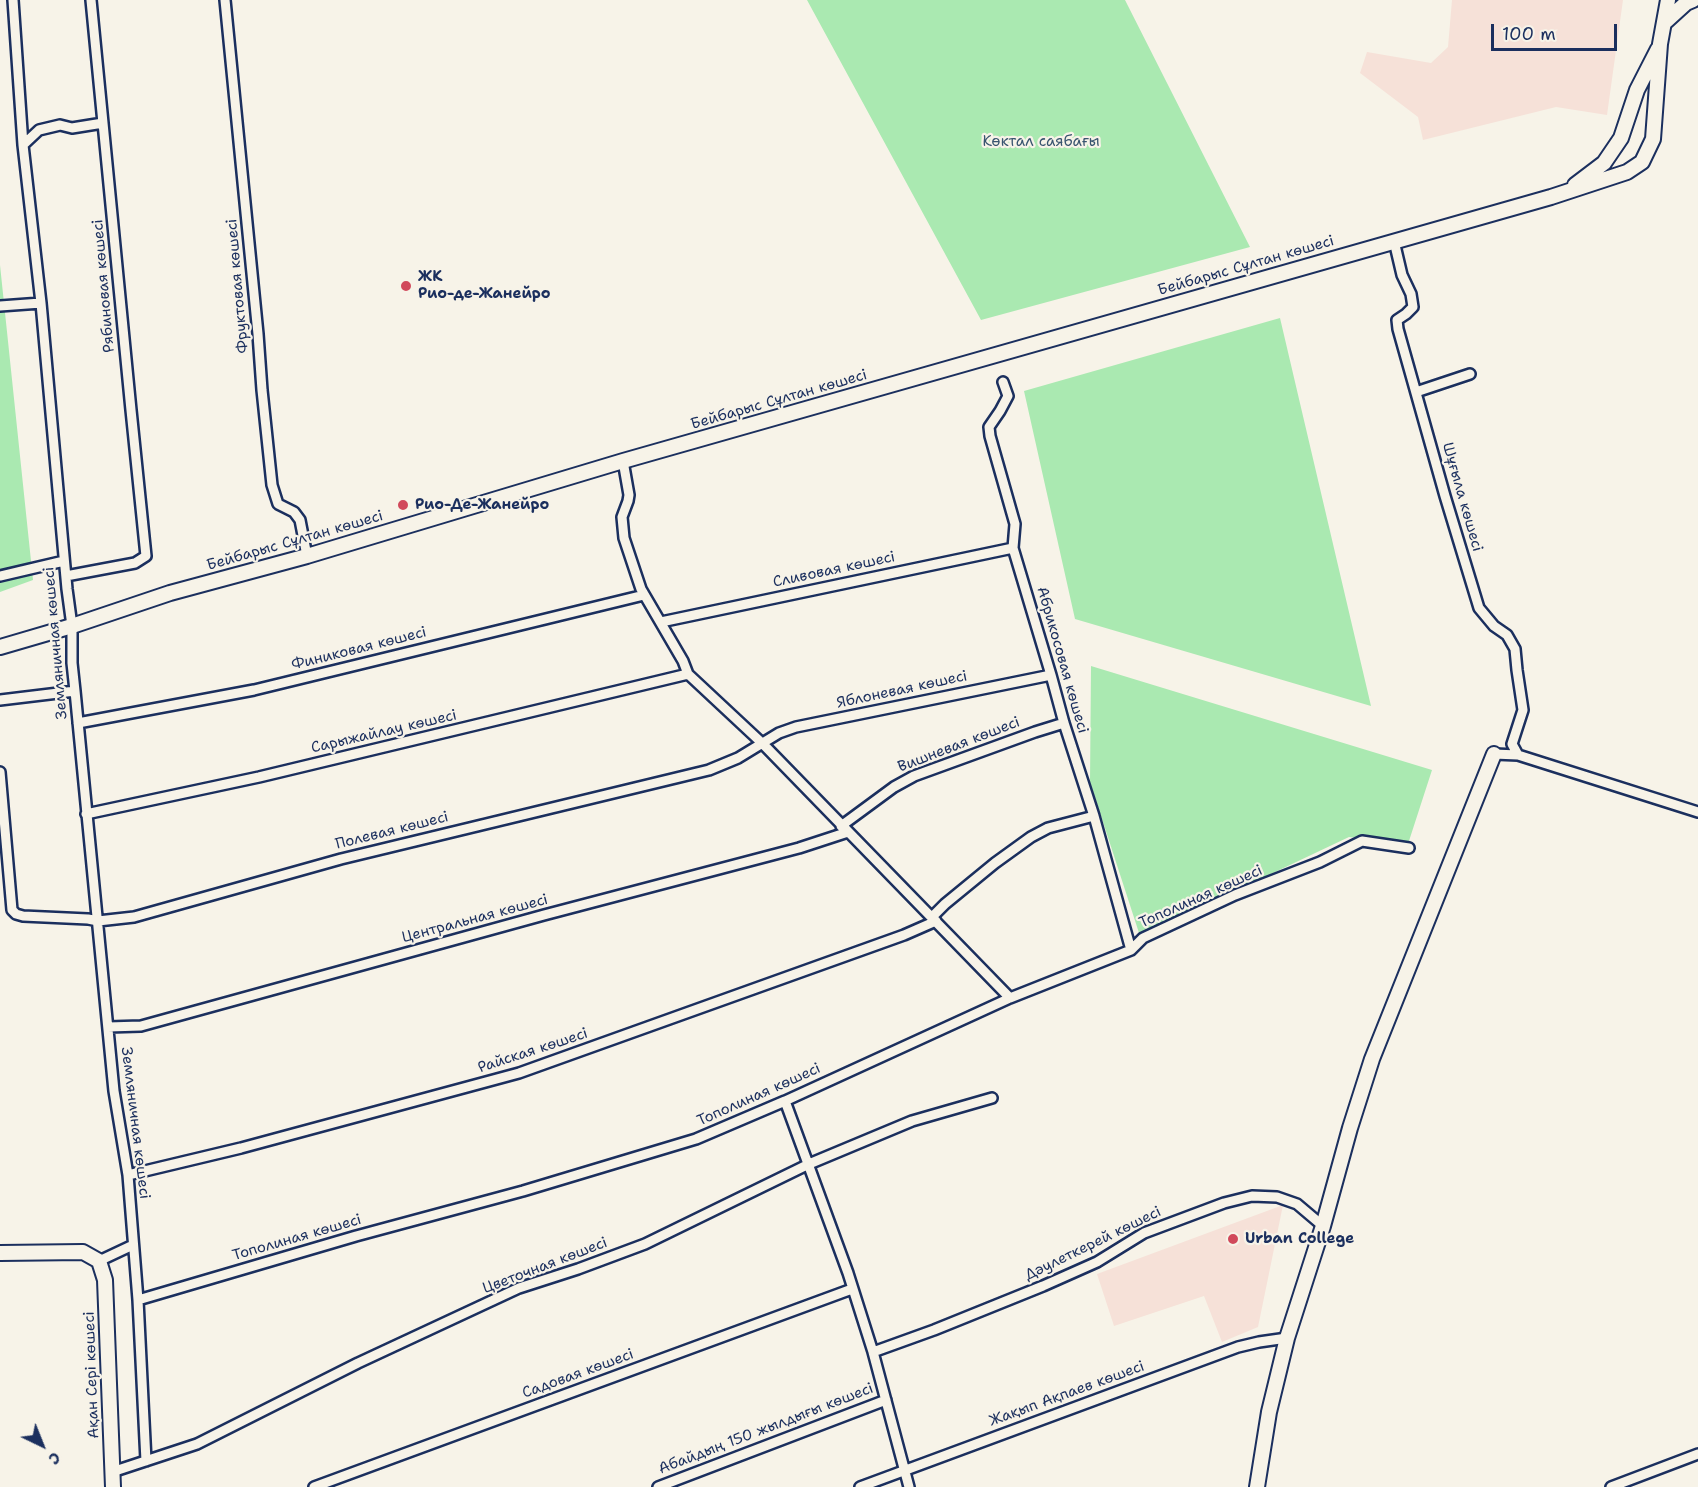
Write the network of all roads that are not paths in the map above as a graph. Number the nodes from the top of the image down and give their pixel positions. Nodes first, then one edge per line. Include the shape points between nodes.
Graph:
1 (13, 0) edge
2 (91, 0) edge
3 (225, 0) edge
4 (1668, 0) edge
5 (1693, 0) edge
6 (1664, 22) junction
7 (1660, 44) junction
8 (103, 123) junction
9 (23, 145) junction
10 (1569, 190) junction
11 (1394, 241) junction
12 (41, 303) junction
13 (0, 306) edge
14 (1470, 374) dead end
15 (1003, 382) dead end
16 (1416, 392) junction
17 (623, 461) junction
18 (1012, 549) junction
19 (307, 556) junction
20 (64, 561) junction
21 (0, 576) edge
22 (66, 576) junction
23 (644, 594) junction
24 (661, 622) junction
25 (72, 626) junction
26 (0, 647) edge
27 (688, 674) junction
28 (1051, 675) junction
29 (75, 691) junction
30 (0, 700) edge
31 (78, 723) junction
32 (1064, 723) junction
33 (763, 744) junction
34 (1494, 754) joint
35 (1518, 755) junction
36 (0, 772) edge
37 (1698, 812) edge
38 (86, 814) junction
39 (1094, 816) junction
40 (845, 829) junction
41 (1409, 848) dead end
42 (934, 919) junction
43 (98, 921) junction
44 (1131, 950) junction
45 (1010, 998) junction
46 (108, 1027) junction
47 (992, 1098) dead end
48 (785, 1101) junction
49 (809, 1164) junction
50 (128, 1175) junction
51 (1323, 1226) junction
52 (133, 1245) junction
53 (0, 1253) edge
54 (99, 1262) junction
55 (852, 1289) junction
56 (138, 1299) junction
57 (1287, 1338) junction
58 (873, 1352) junction
59 (886, 1400) junction
60 (1698, 1454) edge
61 (146, 1461) junction
62 (904, 1471) junction
63 (112, 1472) junction
64 (112, 1487) edge
65 (314, 1487) edge
66 (658, 1487) edge
67 (860, 1487) edge
68 (909, 1487) edge
69 (1257, 1487) edge
70 (1611, 1487) edge

1 - 9 street, Земляничная көшесі
2 - 8 street, Рябиновая көшесі
3 - 19 street, Фруктовая көшесі via 272,486 278,504 300,520
4 - 6 street
5 - 6 street
6 - 7 street
7 - 10 street via 1637,90 1621,138 1604,163
7 - 10 street, Бейбарыс Сұлтан көшесі via 1653,139 1642,162 1627,172
8 - 9 street via 39,130
8 - 22 street, Рябиновая көшесі via 146,556 135,563
9 - 12 street, Земляничная көшесі
10 - 11 street, Бейбарыс Сұлтан көшесі
11 - 16 street, Шұғыла көшесі via 1413,307 1398,320 1398,330
11 - 17 street, Бейбарыс Сұлтан көшесі
12 - 13 street
12 - 20 street, Земляничная көшесі
14 - 16 street
15 - 18 street, Абрикосовая көшесі via 1008,396 989,426 1015,524
16 - 35 street, Шұғыла көшесі via 1479,608 1515,648 1522,710 1512,744
17 - 19 street, Бейбарыс Сұлтан көшесі
17 - 23 street via 629,495 622,517 624,538
18 - 24 street, Сливовая көшесі
18 - 28 street, Абрикосовая көшесі
19 - 25 street, Бейбарыс Сұлтан көшесі
20 - 21 street
20 - 22 street, Земляничная көшесі
22 - 25 street, Земляничная көшесі
23 - 24 street
23 - 31 street, Финиковая көшесі via 254,690
24 - 27 street
25 - 26 street, Бейбарыс Сұлтан көшесі
25 - 29 street, Земляничная көшесі
27 - 33 street
27 - 38 street, Сарыжайлау көшесі via 260,777
28 - 32 street, Абрикосовая көшесі
28 - 33 street, Яблоневая көшесі via 796,727
29 - 30 street
29 - 31 street, Земляничная көшесі
31 - 38 street, Земляничная көшесі
32 - 39 street, Абрикосовая көшесі
32 - 40 street, Вишневая көшесі via 914,777 894,787
33 - 40 street
33 - 43 street, Полевая көшесі via 709,770 341,859 134,917
34 - 35 street
34 - 51 street via 1372,1059
35 - 37 street
36 - 43 street, Полевая көшесі via 12,910 23,916
38 - 43 street, Земляничная көшесі
39 - 42 street via 1048,828 1031,837 953,897
39 - 44 street, Абрикосовая көшесі
40 - 42 street
40 - 46 street, Центральная көшесі via 799,848 141,1026
41 - 44 street, Тополиная көшесі via 1362,841 1143,938
42 - 45 street
42 - 50 street, Райская көшесі via 893,939 519,1073
43 - 46 street, Земляничная көшесі
44 - 45 street, Тополиная көшесі
45 - 48 street, Тополиная көшесі
46 - 50 street, Земляничная көшесі
47 - 49 street, Цветочная көшесі via 912,1121
48 - 49 street
48 - 56 street, Тополиная көшесі via 696,1139
49 - 55 street
49 - 61 street, Цветочная көшесі via 645,1244 519,1288 197,1444
50 - 52 street, Земляничная көшесі
51 - 57 street
51 - 58 street, Дәулеткерей көшесі via 1296,1204 1277,1197 1252,1196 1224,1203 1144,1233 1097,1262 1042,1286
52 - 54 street
52 - 56 street, Земляничная көшесі
53 - 54 street via 83,1252
54 - 63 street, Ақан Сері көшесі via 105,1280
55 - 58 street
55 - 65 street, Садовая көшесі
56 - 61 street, Земляничная көшесі
57 - 62 street, Жақып Ақпаев көшесі via 1238,1347
57 - 69 street via 1269,1412
58 - 59 street
59 - 62 street
59 - 66 street, Абайдың 150 жылдығы көшесі
60 - 70 street
61 - 63 street, Цветочная көшесі
62 - 67 street, Жақып Ақпаев көшесі
62 - 68 street
63 - 64 street, Ақан Сері көшесі

